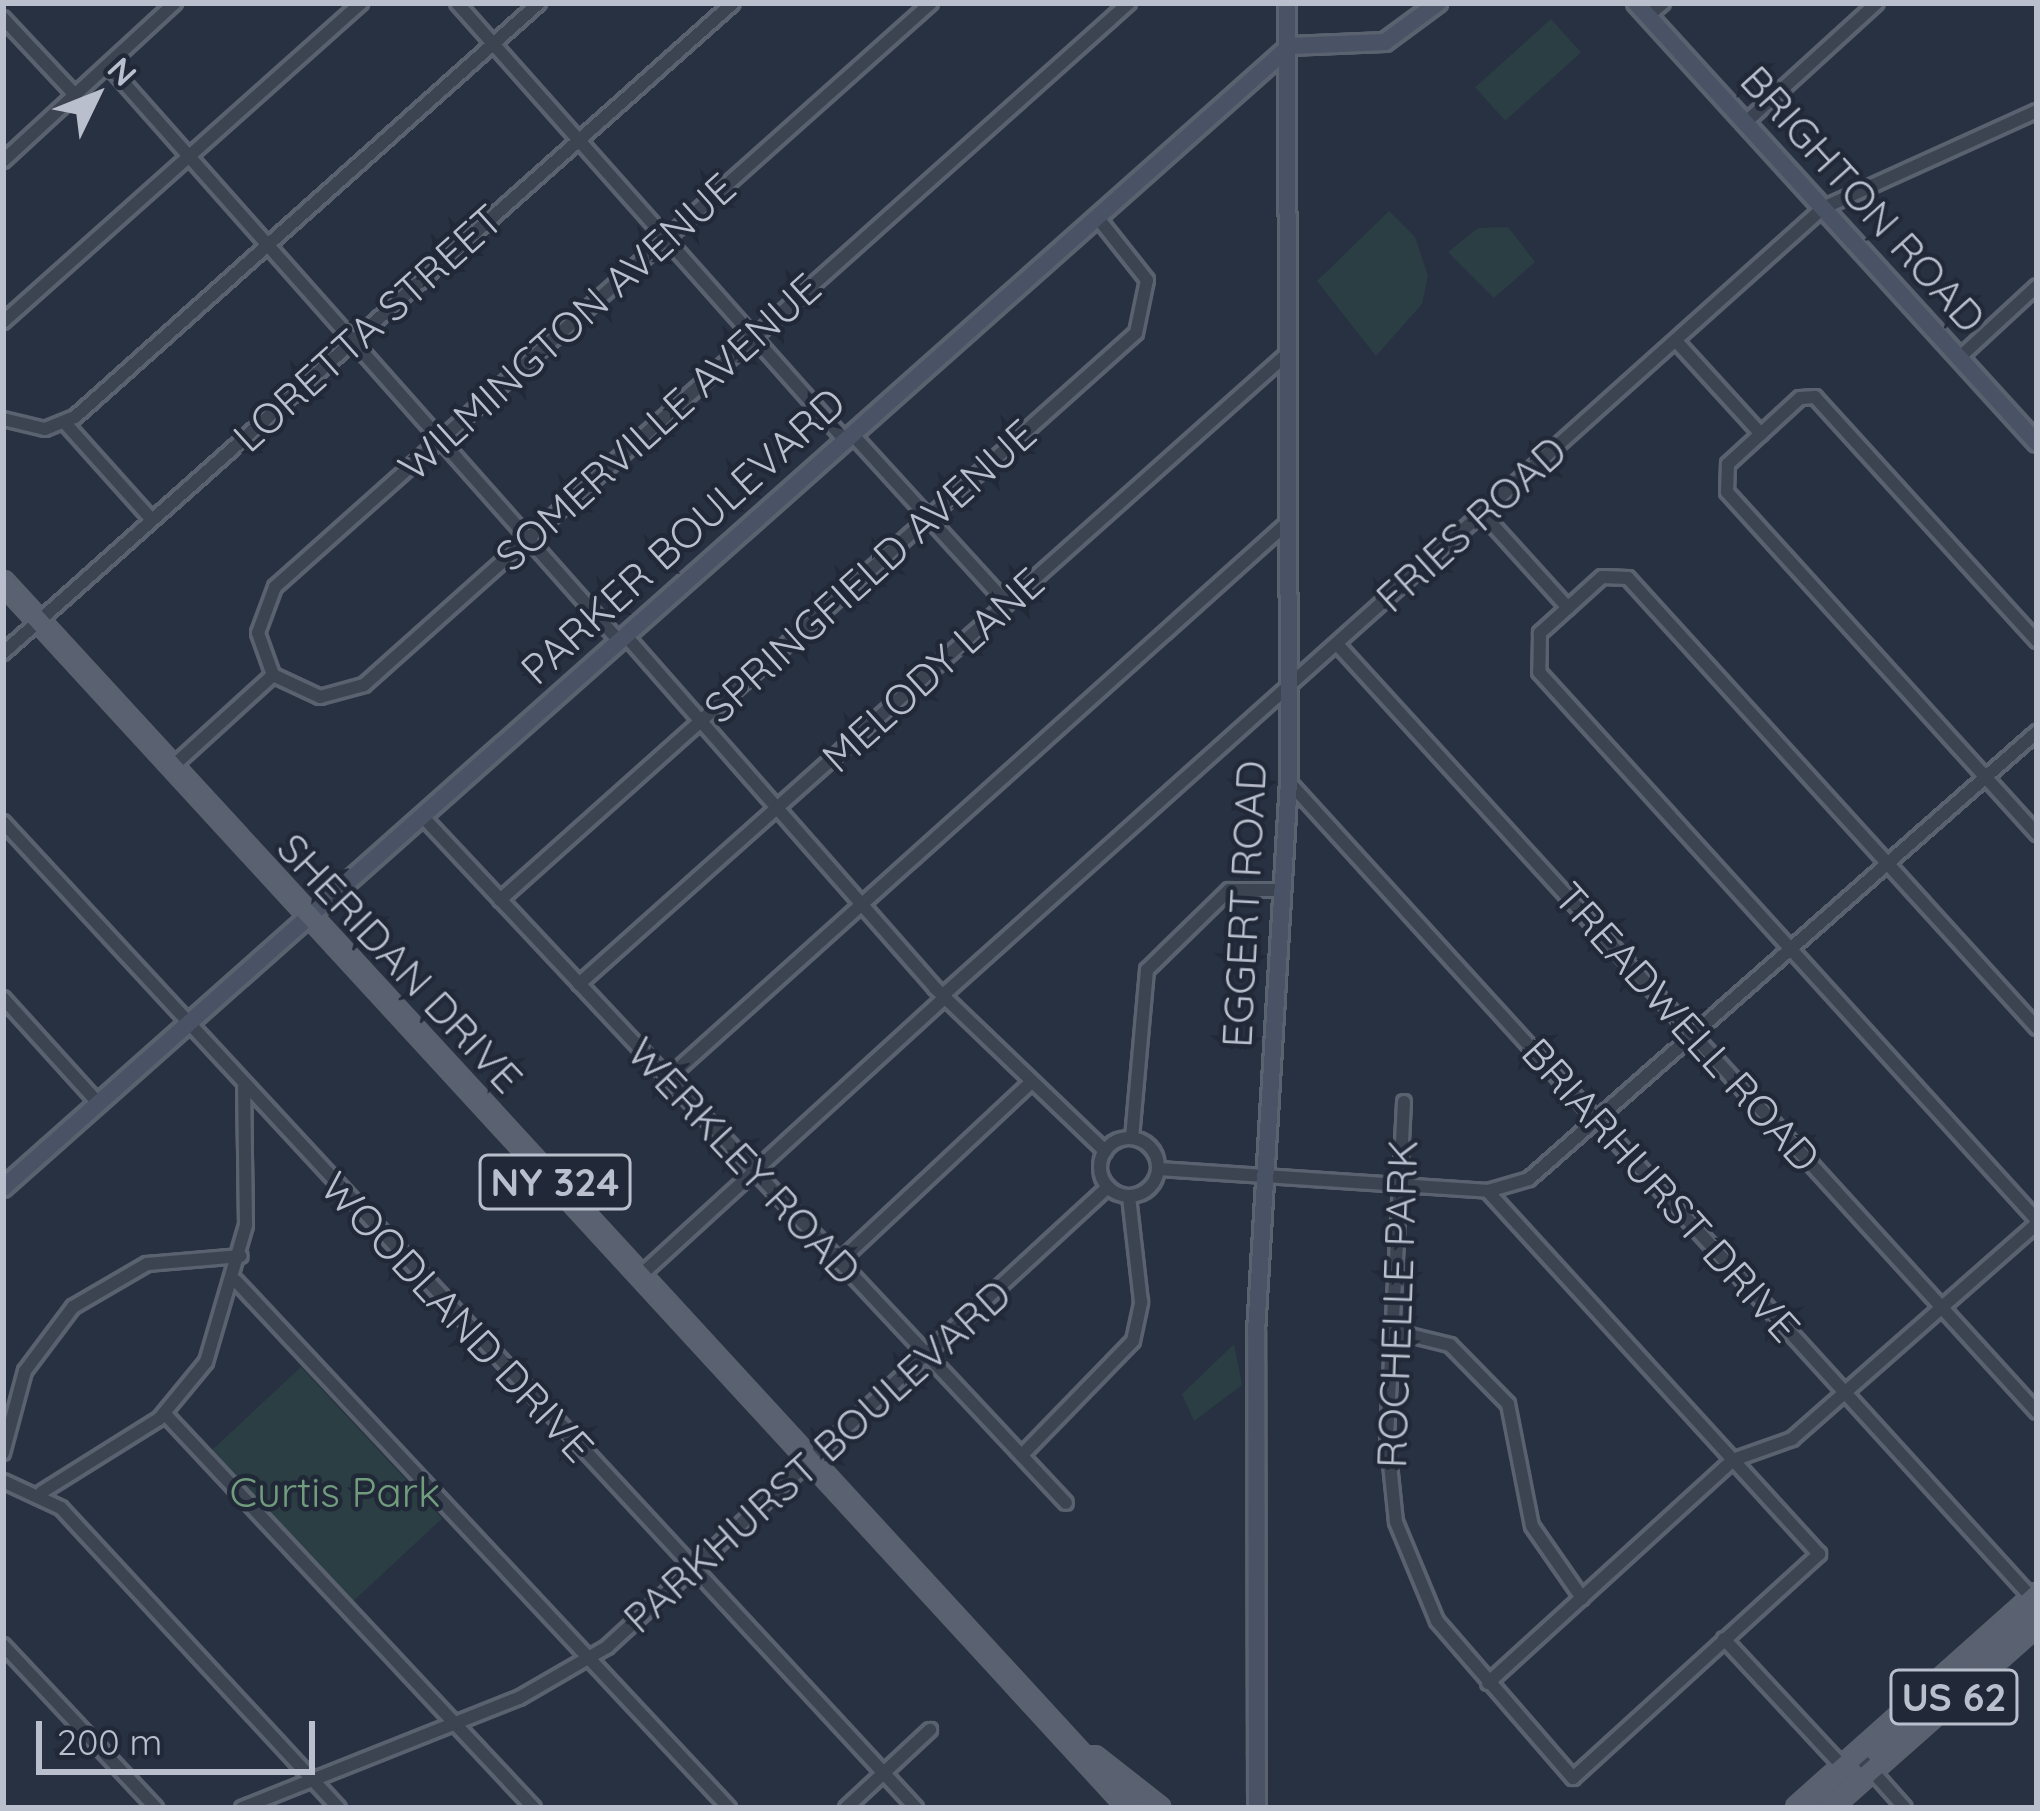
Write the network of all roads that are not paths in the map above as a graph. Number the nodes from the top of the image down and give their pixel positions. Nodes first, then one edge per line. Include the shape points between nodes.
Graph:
1 (175, 3) edge
2 (361, 3) edge
3 (457, 3) edge
4 (539, 3) edge
5 (733, 3) edge
6 (931, 3) edge
7 (1130, 3) edge
8 (1287, 3) edge
9 (1438, 3) edge
10 (1663, 3) edge
11 (1877, 3) edge
12 (1642, 10) edge
13 (3, 18) edge
14 (493, 44) junction
15 (1290, 46) junction
16 (108, 65) junction
17 (75, 95) junction
18 (2037, 111) edge
19 (1745, 123) junction
20 (579, 140) junction
21 (189, 156) junction
22 (3, 160) edge
23 (1823, 208) junction
24 (1097, 217) junction
25 (666, 239) junction
26 (267, 245) junction
27 (2037, 286) edge
28 (3, 322) edge
29 (754, 337) junction
30 (352, 341) junction
31 (1676, 341) junction
32 (1287, 354) junction
33 (1959, 358) junction
34 (3, 419) edge
35 (64, 423) junction
36 (1762, 434) junction
37 (849, 437) junction
38 (440, 440) junction
39 (2037, 443) edge
40 (1483, 513) junction
41 (929, 518) junction
42 (151, 519) junction
43 (1286, 524) junction
44 (528, 538) junction
45 (3, 582) edge
46 (1007, 604) junction
47 (1568, 608) junction
48 (39, 621) junction
49 (623, 639) junction
50 (2037, 641) edge
51 (1336, 644) junction
52 (3, 653) edge
53 (273, 675) junction
54 (1288, 687) junction
55 (701, 722) junction
56 (2037, 732) edge
57 (172, 766) junction
58 (1986, 777) junction
59 (1289, 782) junction
60 (777, 808) junction
61 (423, 817) junction
62 (3, 822) edge
63 (2037, 834) edge
64 (1888, 864) junction
65 (1284, 890) junction
66 (500, 900) junction
67 (862, 905) junction
68 (310, 919) junction
69 (1791, 950) junction
70 (579, 984) junction
71 (943, 997) junction
72 (3, 998) edge
73 (188, 1027) junction
74 (2037, 1028) edge
75 (1694, 1035) junction
76 (667, 1078) junction
77 (1029, 1084) junction
78 (244, 1087) junction
79 (1404, 1102) dead end
80 (99, 1104) junction
81 (1598, 1120) junction
82 (1132, 1138) junction
83 (1105, 1151) junction
84 (1159, 1169) junction
85 (754, 1171) junction
86 (1265, 1178) junction
87 (1401, 1186) junction
88 (1108, 1187) junction
89 (3, 1188) edge
90 (1488, 1191) junction
91 (1129, 1196) junction
92 (2037, 1222) edge
93 (241, 1256) junction
94 (839, 1262) junction
95 (642, 1274) junction
96 (236, 1281) junction
97 (1942, 1308) junction
98 (1393, 1331) junction
99 (929, 1358) junction
100 (2037, 1388) edge
101 (1845, 1393) junction
102 (2025, 1399) junction
103 (2037, 1412) edge
104 (165, 1414) junction
105 (3, 1453) edge
106 (1022, 1455) junction
107 (1733, 1460) junction
108 (817, 1461) junction
109 (3, 1481) edge
110 (42, 1492) junction
111 (1066, 1503) dead end
112 (697, 1574) junction
113 (2034, 1596) edge
114 (1582, 1598) junction
115 (2037, 1624) edge
116 (1724, 1639) junction
117 (3, 1645) edge
118 (590, 1658) junction
119 (1488, 1683) junction
120 (455, 1724) junction
121 (930, 1730) dead end
122 (1094, 1757) junction
123 (1850, 1761) junction
124 (1872, 1770) junction
125 (884, 1773) junction
126 (307, 1774) junction
127 (155, 1808) edge
128 (242, 1808) edge
129 (339, 1808) edge
130 (534, 1808) edge
131 (729, 1808) edge
132 (846, 1808) edge
133 (916, 1808) edge
134 (1130, 1808) edge
135 (1159, 1808) edge
136 (1256, 1808) edge
137 (1797, 1808) edge
138 (1829, 1808) edge
139 (1905, 1808) edge

1 - 16 street
2 - 21 street
3 - 14 street
4 - 14 street
5 - 20 street, LORETTA STREET
6 - 25 street, WILMINGTON AVENUE
7 - 29 street, SOMERVILLE AVENUE
8 - 15 street, EGGERT ROAD
9 - 15 street via 1385,42
10 - 12 street
11 - 19 street
12 - 19 street, BRIGHTON ROAD
13 - 17 street
14 - 20 street
14 - 26 street
15 - 24 street, PARKER BOULEVARD
15 - 32 street, EGGERT ROAD
16 - 17 street
16 - 21 street
17 - 22 street
18 - 23 street, FRIES ROAD
19 - 23 street, BRIGHTON ROAD
20 - 25 street
20 - 30 street, LORETTA STREET
21 - 26 street
21 - 28 street
23 - 31 street, FRIES ROAD
23 - 33 street, BRIGHTON ROAD
24 - 37 street, PARKER BOULEVARD
24 - 41 street, SPRINGFIELD AVENUE via 1143,271 1142,323
25 - 29 street
25 - 38 street, WILMINGTON AVENUE
26 - 30 street
26 - 35 street
27 - 33 street
29 - 37 street
29 - 44 street, SOMERVILLE AVENUE
30 - 38 street
30 - 42 street, LORETTA STREET
31 - 36 street
31 - 40 street, FRIES ROAD
32 - 43 street, EGGERT ROAD
32 - 46 street, MELODY LANE
33 - 39 street, BRIGHTON ROAD
34 - 35 street
35 - 42 street
36 - 50 street via 1815,397
36 - 58 street via 1728,464 1727,492
37 - 41 street
37 - 49 street, PARKER BOULEVARD
38 - 44 street
38 - 53 street, WILMINGTON AVENUE via 275,587 259,633
40 - 47 street
40 - 51 street, FRIES ROAD
41 - 46 street
41 - 55 street, SPRINGFIELD AVENUE
42 - 48 street, LORETTA STREET
43 - 54 street, EGGERT ROAD
43 - 67 street
44 - 49 street
44 - 53 street, SOMERVILLE AVENUE via 355,691 307,695
45 - 48 main road, SHERIDAN DRIVE / NY 324
46 - 60 street, MELODY LANE
47 - 64 street via 1603,578 1628,578
47 - 69 street via 1535,641 1539,672
48 - 52 street, LORETTA STREET
48 - 57 main road, SHERIDAN DRIVE / NY 324
49 - 55 street
49 - 61 street, PARKER BOULEVARD
51 - 54 street, FRIES ROAD
51 - 75 street, TREADWELL ROAD
53 - 57 street
54 - 59 street, EGGERT ROAD
54 - 71 street, FRIES ROAD
55 - 60 street
55 - 66 street, SPRINGFIELD AVENUE
56 - 58 street
57 - 68 main road, SHERIDAN DRIVE / NY 324
58 - 63 street
58 - 64 street
59 - 65 street, EGGERT ROAD
59 - 81 street, BRIARHURST DRIVE
60 - 67 street
60 - 70 street, MELODY LANE
61 - 66 street, WERKLEY ROAD
61 - 68 street, PARKER BOULEVARD
62 - 73 street, WOODLAND DRIVE
64 - 69 street
64 - 74 street
65 - 82 street via 1229,890 1147,970
65 - 86 street, EGGERT ROAD
66 - 70 street, WERKLEY ROAD
67 - 71 street
67 - 76 street
68 - 73 street, PARKER BOULEVARD
68 - 95 main road, SHERIDAN DRIVE / NY 324
69 - 75 street
69 - 92 street
70 - 76 street, WERKLEY ROAD
71 - 77 street
71 - 85 street, FRIES ROAD
72 - 80 street
73 - 78 street, WOODLAND DRIVE
73 - 80 street, PARKER BOULEVARD
75 - 81 street
75 - 97 street, TREADWELL ROAD
76 - 85 street, WERKLEY ROAD
77 - 83 street
77 - 94 street
78 - 93 street
78 - 112 street, WOODLAND DRIVE
79 - 87 street, ROCHELLE PARK
80 - 89 street, PARKER BOULEVARD
81 - 90 street via 1529,1179
81 - 101 street, BRIARHURST DRIVE
82 - 83 street
82 - 84 street
83 - 88 street
84 - 86 street
84 - 91 street via 1147,1191
85 - 94 street, WERKLEY ROAD
85 - 95 street, FRIES ROAD
86 - 87 street
86 - 136 street, EGGERT ROAD
87 - 90 street
87 - 98 street, ROCHELLE PARK
88 - 91 street
88 - 99 street, PARKHURST BOULEVARD
90 - 107 street
91 - 106 street via 1141,1303 1133,1342
92 - 97 street
93 - 96 street
93 - 105 street via 146,1264 73,1306 25,1371
94 - 99 street, WERKLEY ROAD
95 - 108 main road, SHERIDAN DRIVE / NY 324
96 - 104 street via 206,1362
96 - 118 street
97 - 101 street
97 - 102 street, TREADWELL ROAD
98 - 114 street via 1450,1345 1508,1403 1532,1526
98 - 119 street, ROCHELLE PARK via 1396,1522 1430,1607
99 - 106 street, WERKLEY ROAD
99 - 108 street, PARKHURST BOULEVARD
100 - 102 street
101 - 107 street via 1780,1448
101 - 113 street, BRIARHURST DRIVE
102 - 103 street, TREADWELL ROAD
104 - 110 street
104 - 120 street
106 - 111 street, WERKLEY ROAD
107 - 114 street
107 - 116 street, ROCHELLE PARK via 1819,1554
108 - 112 street, PARKHURST BOULEVARD
108 - 122 main road, SHERIDAN DRIVE / NY 324
109 - 110 street
110 - 126 street
112 - 118 street, PARKHURST BOULEVARD
112 - 125 street, WOODLAND DRIVE
113 - 123 main road, US 62
114 - 119 street
115 - 124 main road, US 62
116 - 119 street, ROCHELLE PARK via 1573,1778
116 - 123 street
117 - 127 street
118 - 120 street, PARKHURST BOULEVARD
118 - 131 street
120 - 126 street, PARKHURST BOULEVARD
120 - 130 street
121 - 125 street
122 - 134 main road, SHERIDAN DRIVE / NY 324
122 - 135 main road, SHERIDAN DRIVE / NY 324
123 - 124 street
123 - 137 main road, US 62
124 - 138 main road, US 62
124 - 139 street
125 - 132 street
125 - 133 street, WOODLAND DRIVE
126 - 128 street, PARKHURST BOULEVARD
126 - 129 street

